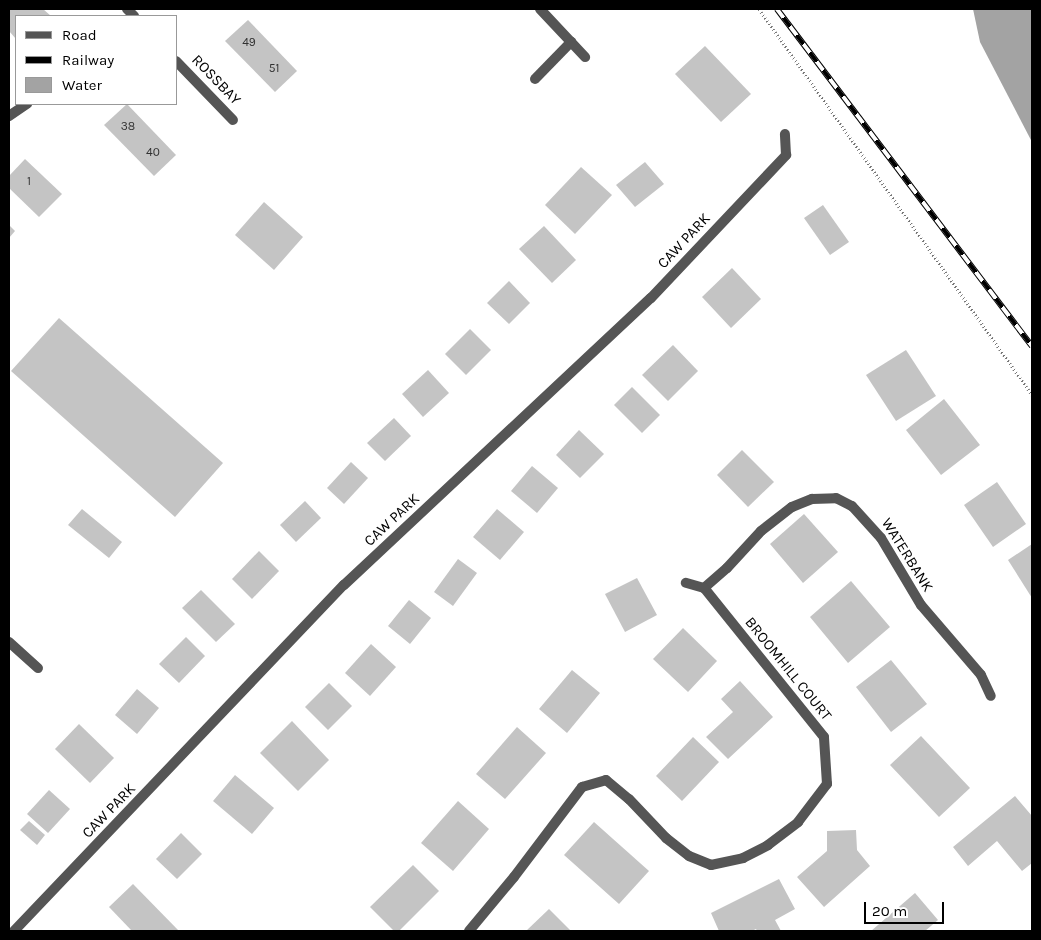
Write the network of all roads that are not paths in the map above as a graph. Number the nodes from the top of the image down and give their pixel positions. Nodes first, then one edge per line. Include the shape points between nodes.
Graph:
1 (540, 9) edge
2 (571, 42) junction
3 (585, 57) dead end
4 (178, 63) edge
5 (535, 79) dead end
6 (26, 105) edge
7 (9, 116) edge
8 (234, 120) dead end
9 (785, 134) dead end
10 (686, 583) dead end
11 (704, 588) junction
12 (9, 642) edge
13 (38, 668) dead end
14 (991, 696) dead end
15 (14, 931) edge
16 (469, 931) edge

1 - 2 street
2 - 3 street
2 - 5 street
4 - 8 street, ROSSBAY
6 - 7 street
9 - 15 street, CAW PARK via 786,155 651,298 344,585
10 - 11 street
11 - 14 street, WATERBANK via 761,531 792,507 812,499 836,498 852,506 881,538 920,605 981,675
11 - 16 street, BROOMHILL COURT via 824,737 827,784 815,802 798,822 768,845 743,858 711,865 688,856 673,844 606,780 582,787
12 - 13 street

